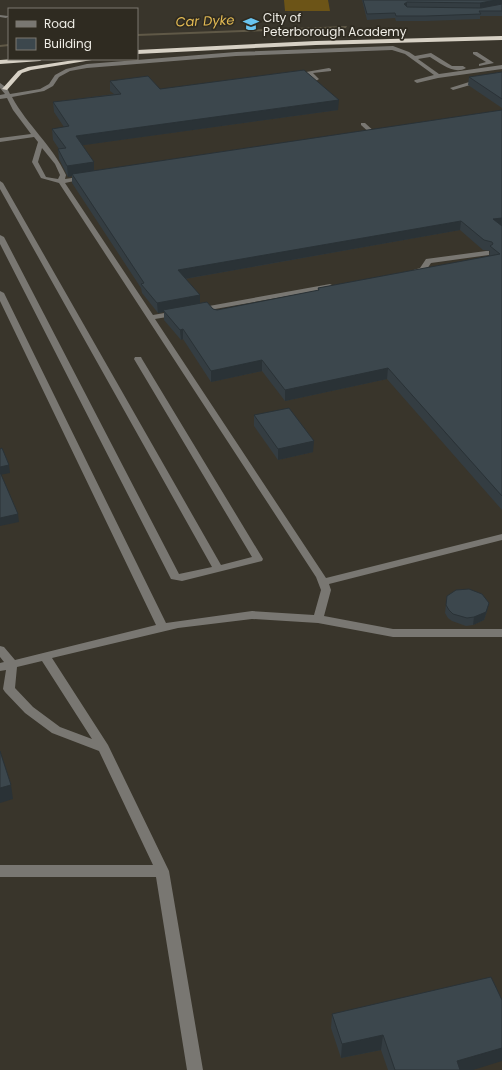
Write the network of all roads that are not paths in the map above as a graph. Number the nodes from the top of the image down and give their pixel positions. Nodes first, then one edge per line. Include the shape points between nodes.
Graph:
1 (0, 16) edge
2 (6, 17) dead end
3 (502, 33) edge
4 (502, 38) edge
5 (274, 45) junction
6 (138, 46) edge
7 (138, 52) edge
8 (475, 53) dead end
9 (138, 56) edge
10 (413, 58) junction
11 (27, 60) edge
12 (88, 60) edge
13 (0, 62) edge
14 (502, 67) edge
15 (329, 70) dead end
16 (438, 76) junction
17 (316, 79) edge
18 (487, 79) edge
19 (417, 81) dead end
20 (453, 88) dead end
21 (4, 90) edge
22 (0, 97) edge
23 (363, 124) dead end
24 (381, 133) edge
25 (374, 134) junction
26 (35, 135) junction
27 (366, 135) edge
28 (0, 140) edge
29 (41, 142) junction
30 (93, 177) edge
31 (61, 182) junction
32 (0, 183) edge
33 (0, 237) edge
34 (486, 253) edge
35 (406, 273) edge
36 (336, 285) edge
37 (0, 293) edge
38 (151, 318) junction
39 (138, 359) dead end
40 (502, 537) edge
41 (218, 569) junction
42 (323, 582) junction
43 (318, 619) junction
44 (162, 626) junction
45 (502, 633) edge
46 (0, 650) edge
47 (45, 656) junction
48 (6, 666) edge
49 (104, 748) junction
50 (0, 870) edge
51 (162, 871) junction
52 (195, 1070) edge

1 - 2 street
3 - 6 highway
4 - 5 highway
5 - 7 highway
5 - 9 highway
8 - 10 street via 491,63 456,69 431,55
10 - 16 street
10 - 21 street via 400,49 384,47 144,60 68,70 42,90
11 - 13 highway
12 - 21 highway via 30,68 20,72
14 - 16 street
15 - 17 street via 309,72
16 - 19 street
18 - 20 street
21 - 22 street
21 - 26 street
23 - 25 street
24 - 25 street
25 - 27 street
26 - 28 street
26 - 29 street
29 - 31 street via 58,164 63,175
29 - 31 street via 35,162 44,178
30 - 31 street
31 - 38 street
32 - 41 street
33 - 41 street via 175,577 182,578
34 - 35 street via 428,261 422,270
36 - 38 street
37 - 44 street
38 - 42 street
39 - 41 street via 258,559
40 - 42 street
42 - 43 street via 326,590
43 - 44 street via 252,615
43 - 45 street via 393,633
44 - 47 street
46 - 48 street
47 - 48 street
47 - 49 street
48 - 49 street via 9,689 29,710 56,730
49 - 51 street
50 - 51 street
51 - 52 street

